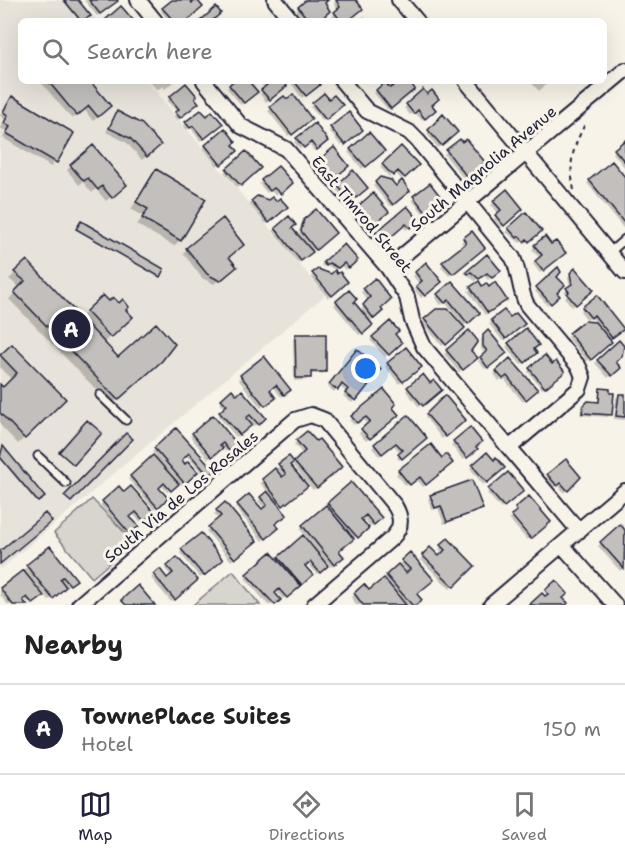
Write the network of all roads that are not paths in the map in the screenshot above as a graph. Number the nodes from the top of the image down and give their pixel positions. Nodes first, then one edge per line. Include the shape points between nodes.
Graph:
1 (138, 0) edge
2 (399, 0) edge
3 (280, 2) edge
4 (153, 18) edge
5 (290, 18) edge
6 (414, 18) edge
7 (625, 70) edge
8 (206, 84) edge
9 (344, 84) edge
10 (468, 84) edge
11 (526, 153) junction
12 (469, 202) junction
13 (625, 239) edge
14 (609, 253) junction
15 (388, 268) junction
16 (625, 272) edge
17 (100, 394) dead end
18 (126, 420) dead end
19 (510, 448) junction
20 (38, 456) dead end
21 (66, 483) dead end
22 (625, 491) edge
23 (579, 531) junction
24 (562, 545) junction
25 (497, 603) edge
26 (79, 605) edge
27 (314, 605) edge
28 (615, 605) edge

1 - 4 street
2 - 6 street
3 - 5 street
7 - 11 street, South Magnolia Avenue
8 - 15 street, East Timrod Street via 241,126 286,149
9 - 12 street via 367,111 409,132
10 - 11 street
11 - 12 street, South Magnolia Avenue
11 - 14 street
12 - 15 street, South Magnolia Avenue
12 - 19 street via 513,258 527,305 579,366 583,376 579,389
13 - 14 lane
14 - 16 street
15 - 19 street, East Timrod Street via 407,297 424,347
17 - 18 lane
19 - 23 street, East Timrod Street
20 - 21 lane
22 - 23 street
23 - 24 street
24 - 25 street
24 - 28 street
26 - 27 street, South Via de Los Rosales via 295,420 310,412 324,420 395,506 406,525

